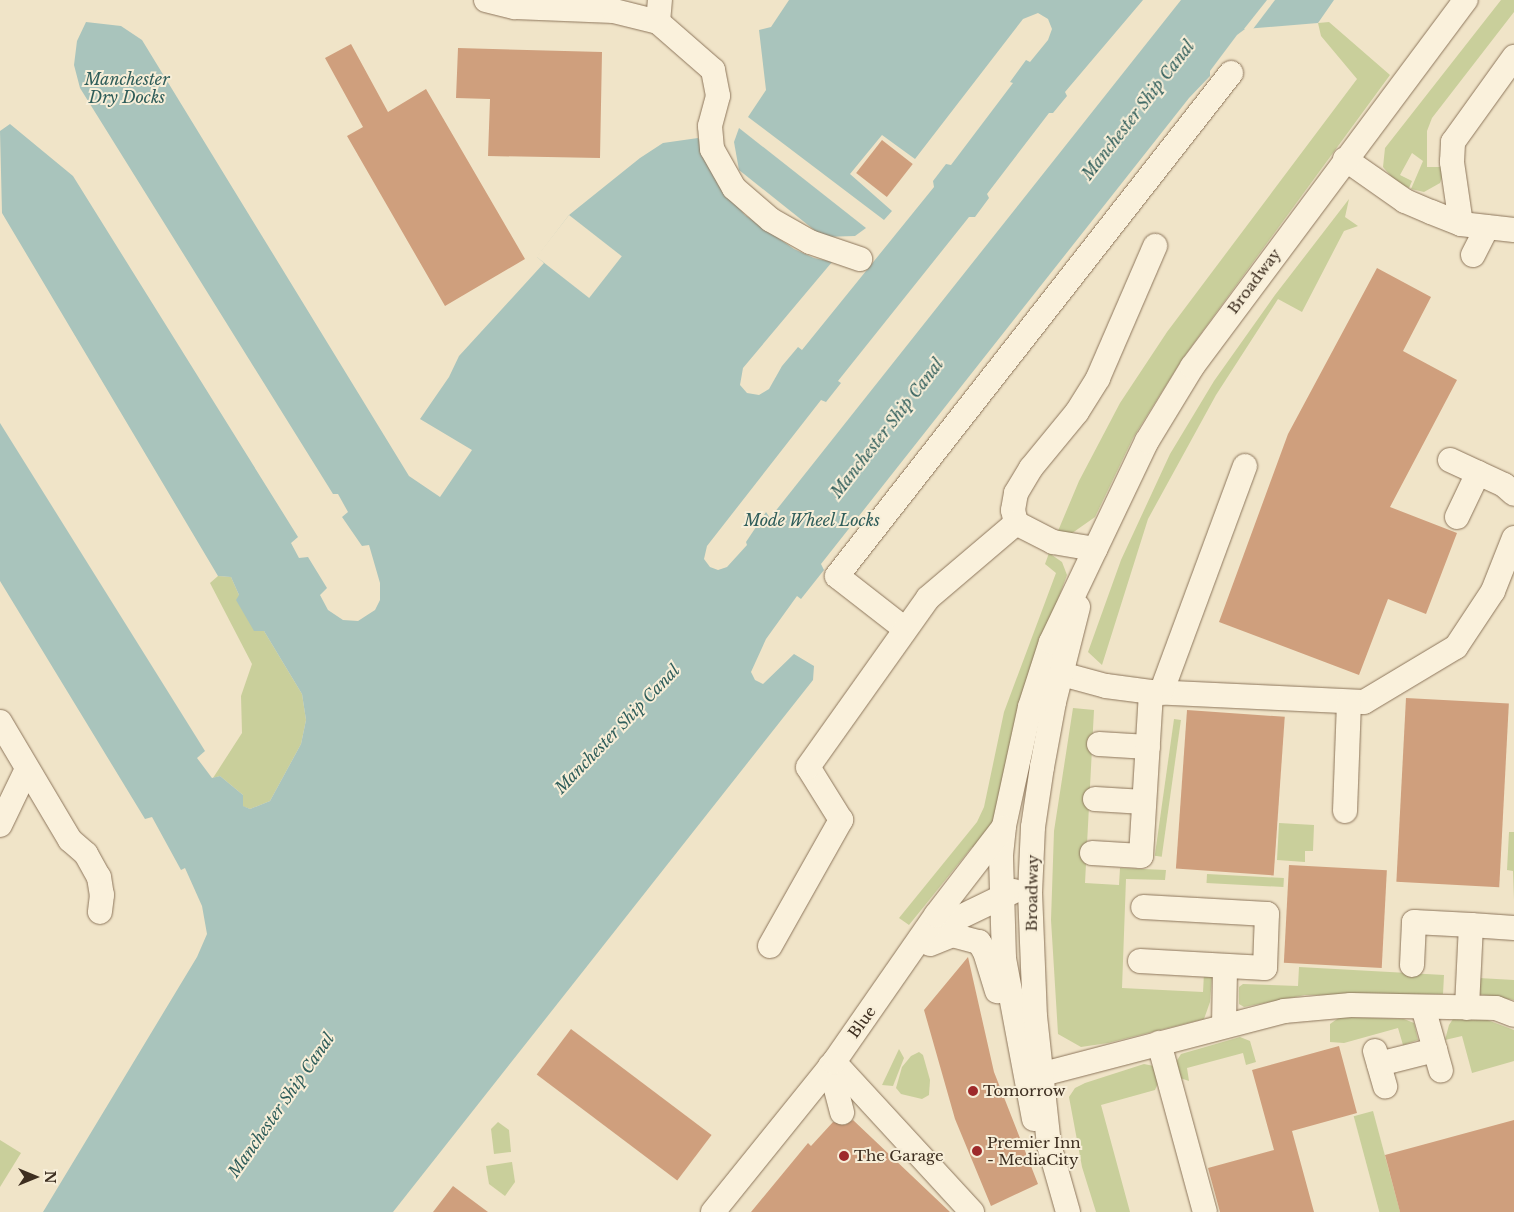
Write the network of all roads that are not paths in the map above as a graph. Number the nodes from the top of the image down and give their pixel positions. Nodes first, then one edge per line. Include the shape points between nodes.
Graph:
1 (486, 0) edge
2 (1466, 0) edge
3 (659, 11) edge
4 (1514, 57) edge
5 (1231, 73) dead end
6 (1345, 159) junction
7 (1461, 224) junction
8 (1487, 227) junction
9 (1514, 230) edge
10 (1155, 246) dead end
11 (1472, 255) dead end
12 (860, 259) dead end
13 (1450, 460) dead end
14 (1245, 466) dead end
15 (1478, 473) junction
16 (1514, 494) edge
17 (1458, 517) dead end
18 (1016, 523) junction
19 (1514, 538) edge
20 (1096, 549) junction
21 (1080, 585) junction
22 (905, 629) junction
23 (1052, 671) junction
24 (1156, 693) junction
25 (1349, 702) junction
26 (0, 722) edge
27 (1099, 744) dead end
28 (1148, 747) junction
29 (27, 768) junction
30 (1096, 799) dead end
31 (1144, 802) junction
32 (1345, 811) dead end
33 (0, 825) edge
34 (1004, 826) junction
35 (1092, 853) dead end
36 (1001, 897) junction
37 (1143, 907) dead end
38 (100, 912) dead end
39 (1471, 925) junction
40 (1514, 928) edge
41 (931, 943) junction
42 (770, 946) dead end
43 (1140, 961) dead end
44 (1412, 965) dead end
45 (1225, 966) junction
46 (899, 971) junction
47 (1423, 1007) junction
48 (1467, 1008) junction
49 (1514, 1015) edge
50 (1224, 1026) junction
51 (1159, 1044) junction
52 (832, 1064) junction
53 (1380, 1067) dead end
54 (1043, 1074) junction
55 (804, 1098) junction
56 (1034, 1118) junction
57 (1049, 1145) junction
58 (713, 1212) edge
59 (972, 1212) edge
60 (1068, 1212) edge
61 (1205, 1212) edge

1 - 3 street via 515,7
2 - 6 street, Broadway
3 - 12 street via 714,70 718,96 710,126 712,149 734,188 770,220 810,242
4 - 7 street via 1453,142 1452,162
5 - 22 street via 836,576
6 - 7 street via 1405,201
6 - 20 street, Broadway via 1176,391 1147,441
7 - 8 street
8 - 9 street
8 - 11 street
10 - 18 street via 1098,378 1077,412 1031,468 1016,493 1012,510
13 - 15 street
14 - 24 street
15 - 16 street via 1504,485
15 - 17 street
18 - 20 street via 1053,542
18 - 22 street via 928,598
19 - 25 street via 1493,591 1456,647 1378,697 1364,702
20 - 21 street, Broadway
21 - 23 street, Broadway via 1065,608
21 - 23 street, Broadway via 1069,644 1056,654
22 - 42 street via 808,767 841,820
23 - 24 street
23 - 34 street, Broadway via 1030,707
23 - 36 street, Broadway via 1031,767 1014,891
23 - 54 street, Broadway via 1044,758 1032,836 1030,921 1034,1017
24 - 25 street
24 - 28 street
25 - 32 street
26 - 29 street
27 - 28 street
28 - 31 street
29 - 33 street
29 - 38 street via 70,840 86,854 99,877
30 - 31 street
31 - 35 street via 1141,856
34 - 36 street, Broadway
34 - 46 street, Blue
36 - 41 street, Broadway via 950,922
36 - 56 street, Broadway via 1004,958
37 - 45 street via 1267,914 1264,968
39 - 40 street
39 - 44 street via 1414,922
39 - 48 street
41 - 46 street, Broadway
41 - 56 street, Broadway via 961,936 978,942 986,952 1026,1103
43 - 45 street
45 - 50 street
46 - 52 street, Blue
47 - 48 street
47 - 50 street via 1317,1008
47 - 53 street via 1438,1061
48 - 49 street via 1496,1008
50 - 51 street
51 - 54 street
51 - 61 street
52 - 55 street, Blue
52 - 55 street via 840,1115
52 - 59 street
54 - 57 street, Broadway
55 - 58 street, Blue
56 - 57 street, Broadway
57 - 60 street, Broadway

